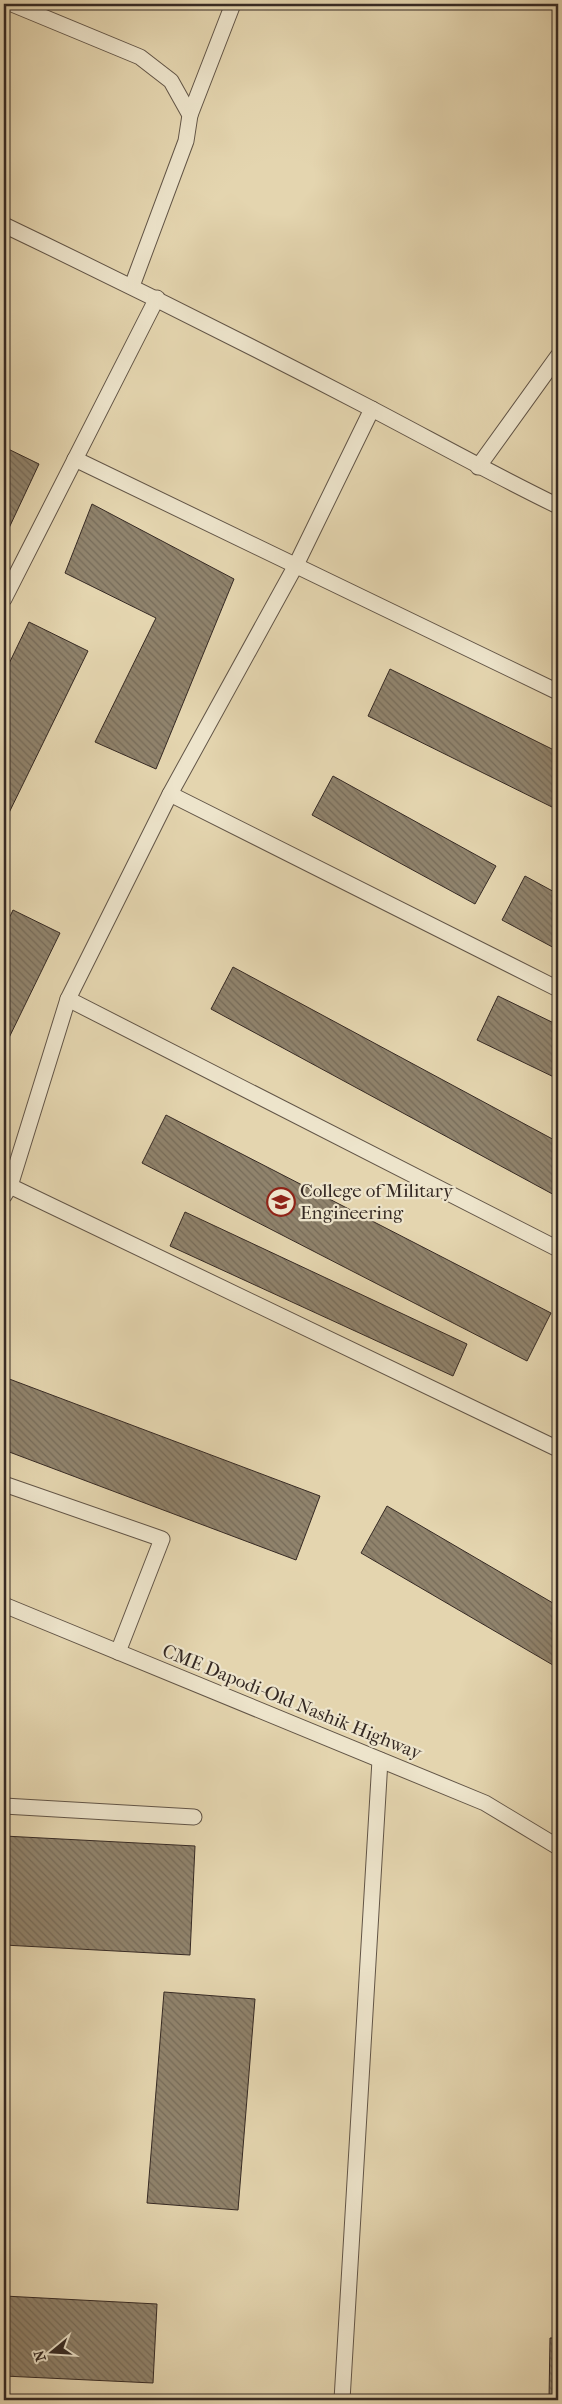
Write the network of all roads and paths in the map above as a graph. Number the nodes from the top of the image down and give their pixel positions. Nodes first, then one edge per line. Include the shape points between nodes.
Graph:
1 (12, 4) edge
2 (233, 4) edge
3 (190, 115) junction
4 (4, 225) edge
5 (132, 286) junction
6 (157, 298) junction
7 (558, 356) edge
8 (372, 409) junction
9 (76, 459) junction
10 (478, 467) junction
11 (558, 506) edge
12 (296, 565) junction
13 (4, 599) edge
14 (558, 692) edge
15 (170, 794) junction
16 (558, 989) edge
17 (68, 999) junction
18 (7, 1191) edge
19 (558, 1249) edge
20 (558, 1449) edge
21 (4, 1484) edge
22 (4, 1605) edge
23 (118, 1652) junction
24 (380, 1760) junction
25 (4, 1806) edge
26 (194, 1817) dead end
27 (558, 1848) edge
28 (342, 2400) edge

1 - 3 lane via 140,57 171,81
2 - 3 lane
3 - 5 lane via 186,142
4 - 5 lane
5 - 6 lane
6 - 8 lane
6 - 9 lane
7 - 10 lane
8 - 10 lane
8 - 12 lane
9 - 12 lane
9 - 13 lane
10 - 11 lane
12 - 14 lane
12 - 15 lane
15 - 16 lane
15 - 17 lane
17 - 18 lane
17 - 19 lane
18 - 20 lane
21 - 23 lane via 162,1539
22 - 23 lane, CME Dapodi-Old Nashik Highway
23 - 24 lane, CME Dapodi-Old Nashik Highway
24 - 27 lane, CME Dapodi-Old Nashik Highway via 486,1803
24 - 28 lane
25 - 26 lane

